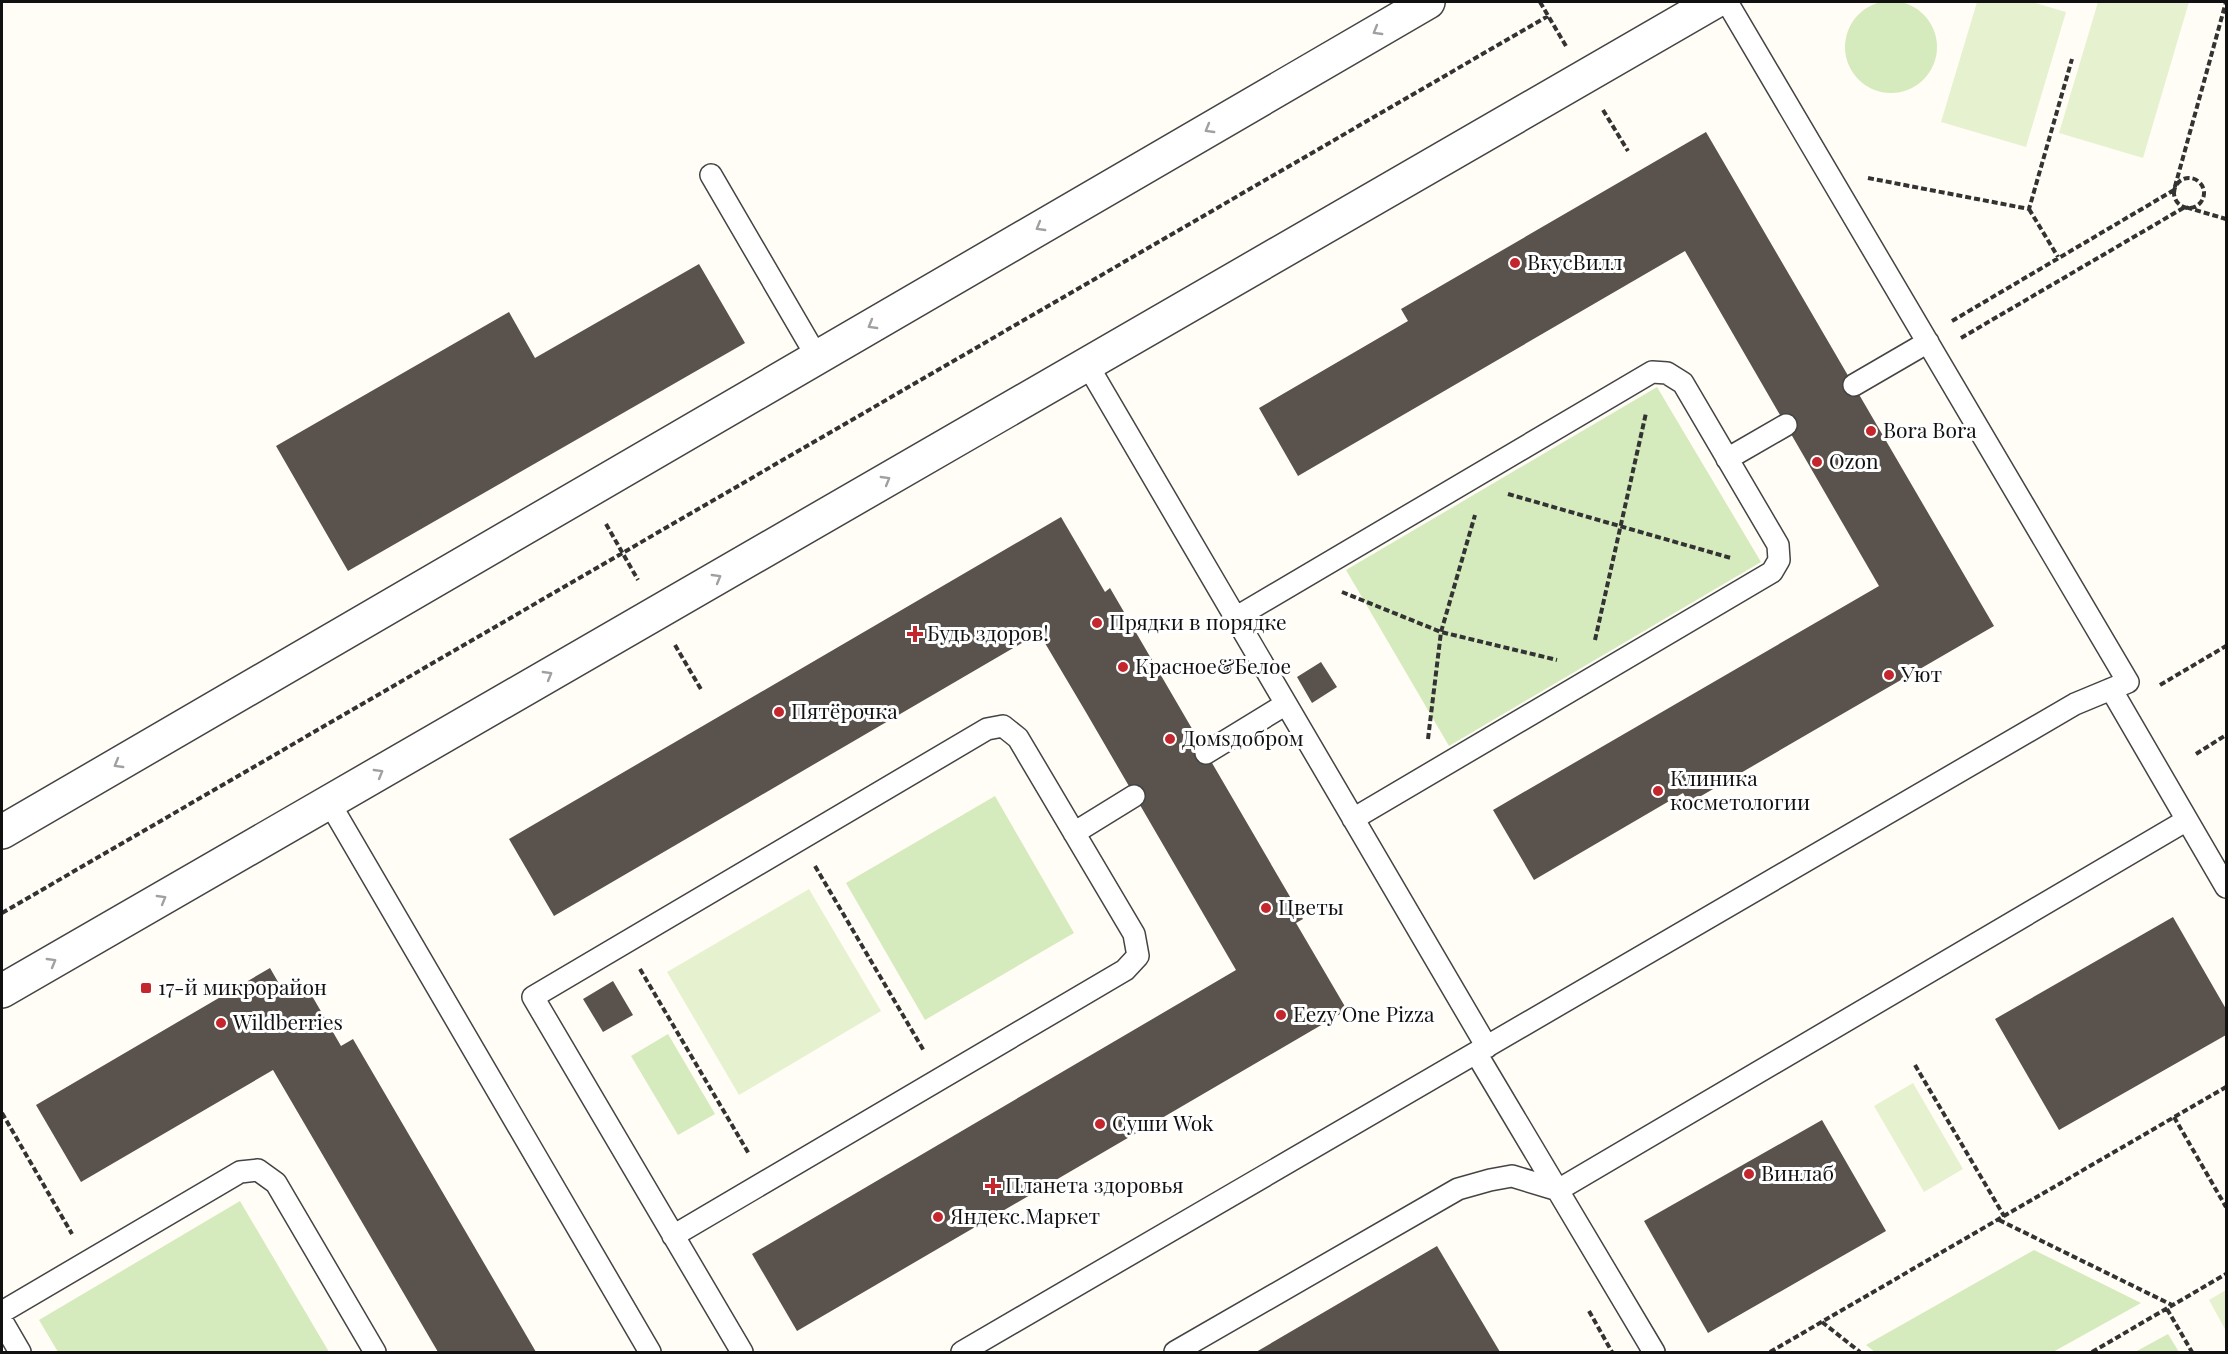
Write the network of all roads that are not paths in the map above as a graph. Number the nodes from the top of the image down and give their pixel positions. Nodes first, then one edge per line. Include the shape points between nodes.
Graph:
1 (1428, 2) edge
2 (1714, 2) edge
3 (1727, 2) edge
4 (711, 175) dead end
5 (1928, 342) junction
6 (817, 357) junction
7 (1087, 364) junction
8 (1854, 385) dead end
9 (1786, 425) dead end
10 (1727, 459) junction
11 (1235, 618) junction
12 (2111, 689) junction
13 (1286, 704) junction
14 (1206, 753) dead end
15 (1134, 796) dead end
16 (328, 802) junction
17 (1353, 819) junction
18 (2187, 820) junction
19 (2, 832) edge
20 (1074, 833) junction
21 (2226, 887) edge
22 (2, 991) edge
23 (1481, 1050) junction
24 (1558, 1190) junction
25 (673, 1236) junction
26 (2, 1312) edge
27 (2, 1321) edge
28 (20, 1353) edge
29 (375, 1353) edge
30 (650, 1353) edge
31 (742, 1353) edge
32 (962, 1353) edge
33 (1175, 1353) edge
34 (1654, 1353) edge

1 -> 6 street
2 - 7 street
3 - 5 lane
4 - 6 lane
5 - 8 lane
5 - 12 lane via 2128,682
6 -> 19 street
7 - 11 lane
16 -> 7 street
9 - 10 lane
10 - 11 lane via 1683,383 1667,373 1652,372 1480,482
10 - 17 lane via 1778,545 1779,560 1772,572 1591,672
11 - 13 lane
12 - 18 lane
12 - 23 lane via 2075,704
13 - 14 lane
13 - 17 lane
15 - 20 lane
22 -> 16 street
16 - 30 lane
17 - 23 lane
18 - 21 lane
18 - 24 lane
20 - 25 lane via 1134,934 1138,956 1125,970
20 - 25 lane via 1018,738 1003,726 987,729 533,997
23 - 24 lane
23 - 32 lane
24 - 33 lane via 1512,1176 1458,1188
24 - 34 lane
25 - 31 lane
26 - 29 lane via 240,1172 258,1170 276,1183
27 - 28 lane

